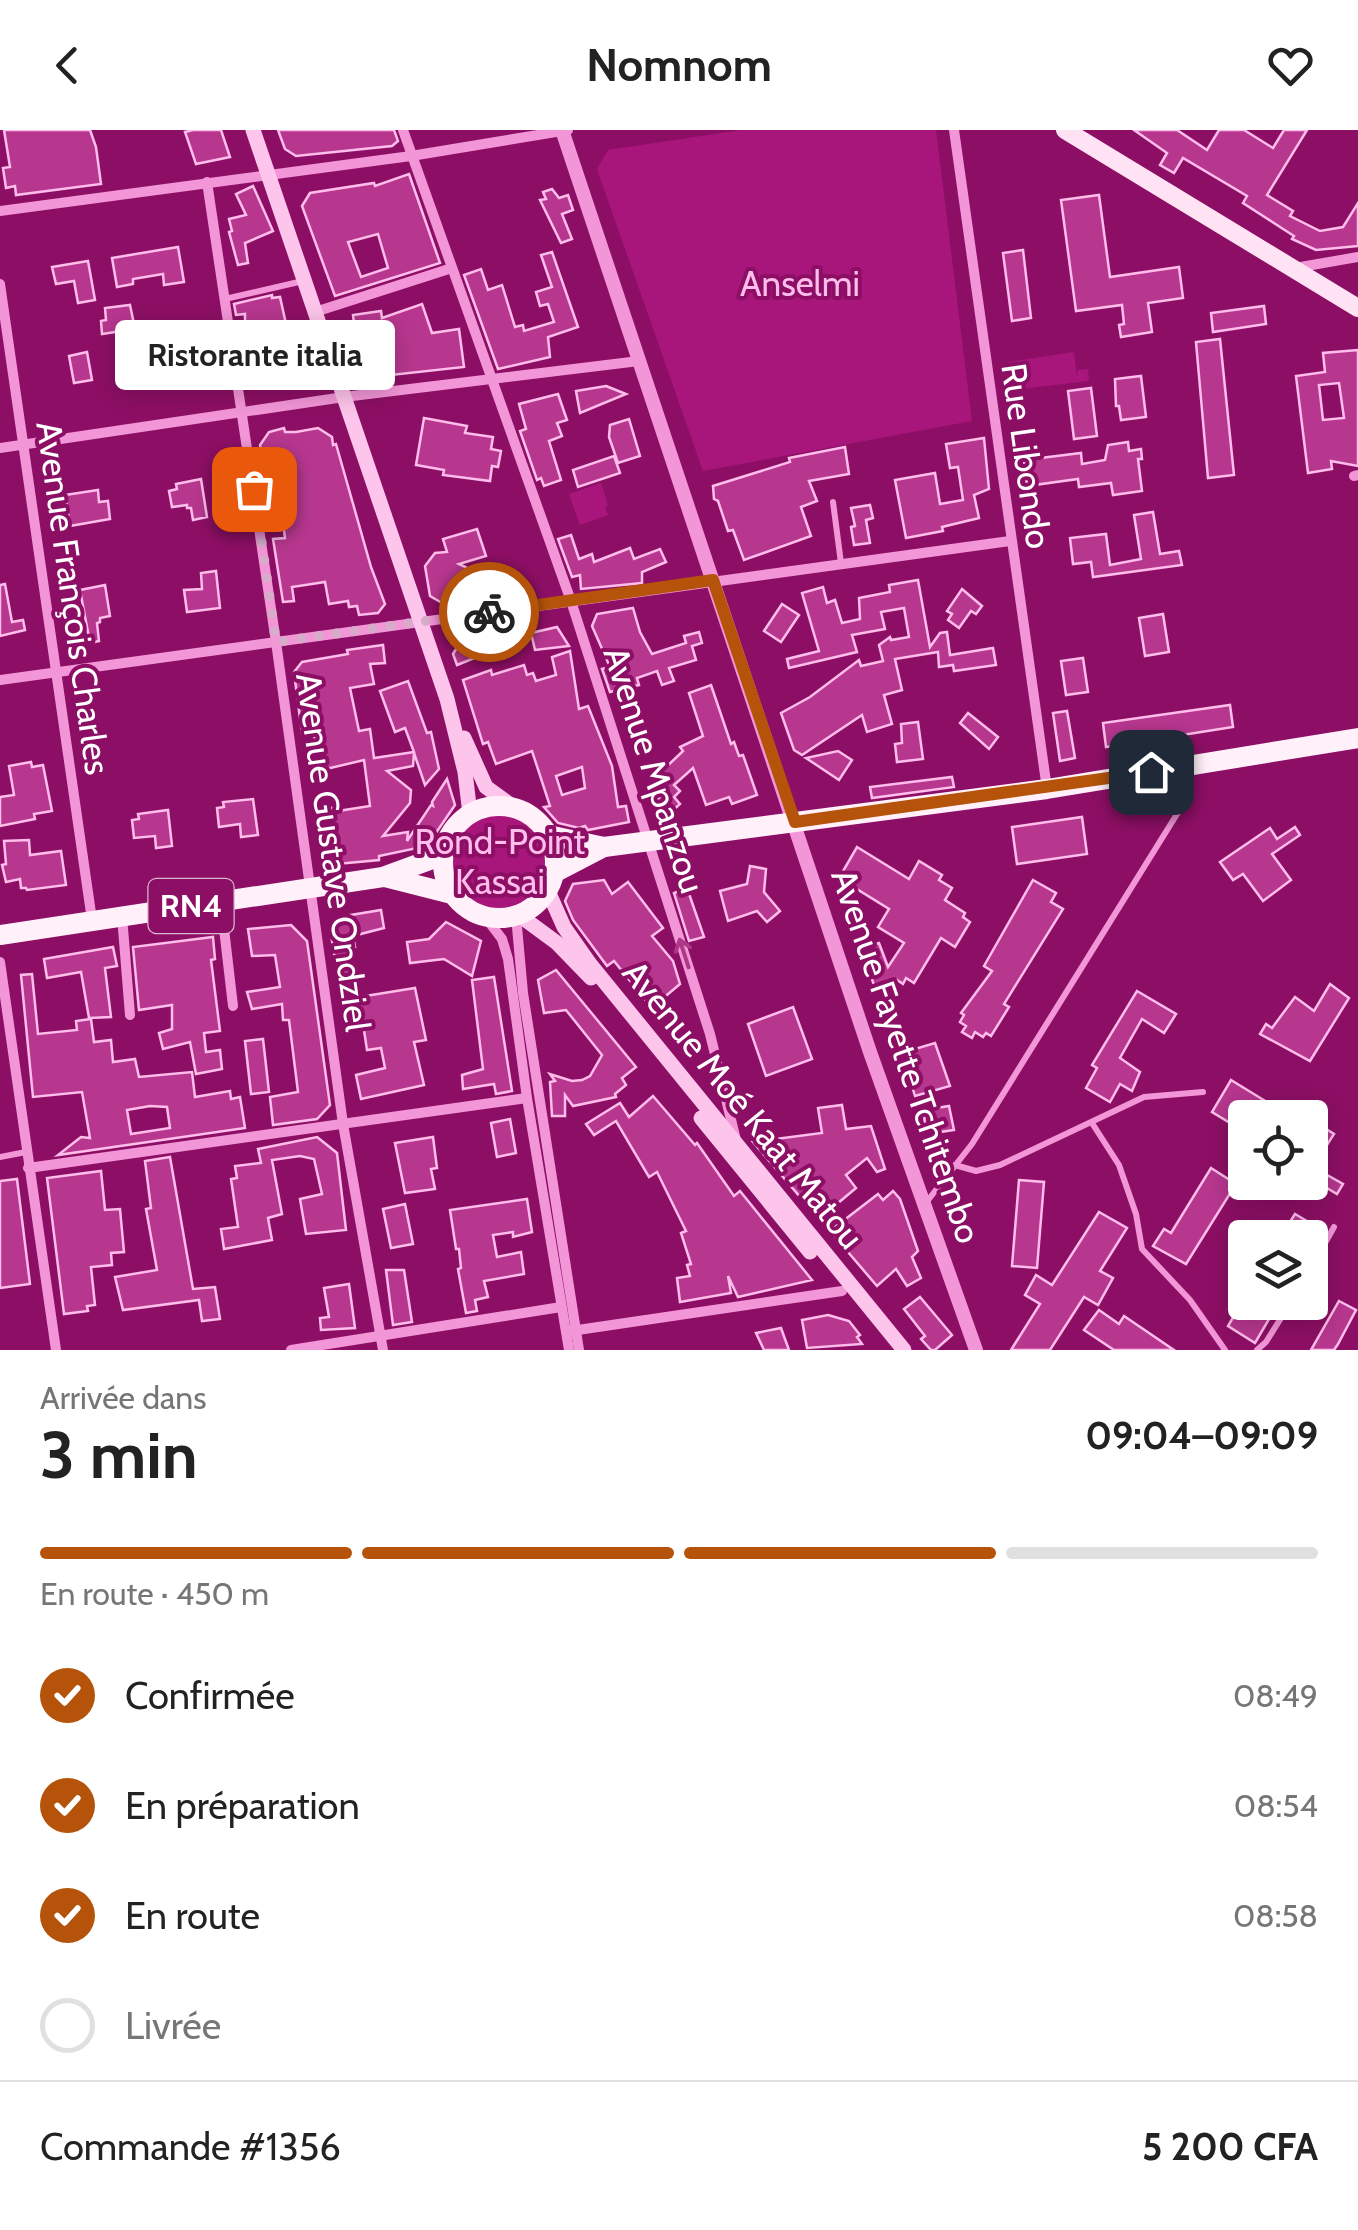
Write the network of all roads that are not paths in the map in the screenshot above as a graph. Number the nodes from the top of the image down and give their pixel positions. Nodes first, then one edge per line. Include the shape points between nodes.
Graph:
1 (253, 130) edge
2 (403, 130) edge
3 (564, 130) edge
4 (954, 130) edge
5 (1065, 130) edge
6 (412, 156) junction
7 (268, 175) junction
8 (207, 182) junction
9 (0, 210) edge
10 (1358, 257) edge
11 (452, 268) junction
12 (1294, 268) junction
13 (304, 281) junction
14 (0, 284) edge
15 (226, 298) junction
16 (1358, 308) edge
17 (315, 312) junction
18 (639, 361) junction
19 (492, 379) junction
20 (344, 398) junction
21 (243, 413) junction
22 (23, 444) junction
23 (0, 448) edge
24 (833, 502) dead end
25 (1010, 541) junction
26 (841, 563) junction
27 (713, 580) junction
28 (570, 601) junction
29 (422, 622) junction
30 (276, 642) junction
31 (56, 672) junction
32 (0, 680) edge
33 (447, 699) junction
34 (1358, 738) edge
35 (1186, 766) junction
36 (1047, 788) junction
37 (516, 808) junction
38 (470, 814) junction
39 (795, 822) junction
40 (548, 835) junction
41 (648, 841) junction
42 (604, 847) junction
43 (443, 855) junction
44 (383, 877) junction
45 (551, 882) junction
46 (312, 887) junction
47 (452, 894) junction
48 (220, 902) junction
49 (122, 915) junction
50 (518, 916) junction
51 (486, 918) junction
52 (92, 920) junction
53 (0, 934) edge
54 (0, 962) edge
55 (234, 1006) dead end
56 (130, 1015) dead end
57 (1203, 1092) dead end
58 (527, 1098) junction
59 (1092, 1123) junction
60 (343, 1124) junction
61 (738, 1148) junction
62 (26, 1152) junction
63 (0, 1157) edge
64 (955, 1166) junction
65 (28, 1168) junction
66 (925, 1204) junction
67 (1334, 1227) dead end
68 (1328, 1238) edge
69 (842, 1290) junction
70 (562, 1307) junction
71 (964, 1318) junction
72 (1280, 1320) edge
73 (571, 1331) junction
74 (382, 1344) edge
75 (56, 1350) edge
76 (292, 1350) edge
77 (569, 1350) edge
78 (578, 1350) edge
79 (892, 1350) edge
80 (904, 1350) edge
81 (967, 1350) edge
82 (976, 1350) edge
83 (1225, 1350) edge
84 (1256, 1350) edge

1 - 7 main road
2 - 6 street, Avenue Mpanzou
3 - 6 street
3 - 18 street, Avenue Fayette Tchitembo
4 - 25 street, Rue Libondo
5 - 12 main road
6 - 7 street
6 - 11 street, Avenue Mpanzou
7 - 8 street
7 - 13 main road
8 - 9 street
8 - 15 street, Avenue Gustave Ondziel
10 - 12 street
11 - 17 street
11 - 19 street, Avenue Mpanzou
12 - 16 main road
13 - 15 lane
13 - 17 main road
14 - 22 street, Avenue François Charles
15 - 21 street, Avenue Gustave Ondziel
17 - 20 main road
18 - 19 street
18 - 27 street, Avenue Fayette Tchitembo
19 - 20 street
19 - 28 street, Avenue Mpanzou
20 - 21 street
20 - 29 main road
21 - 22 street
21 - 30 street, Avenue Gustave Ondziel
22 - 23 street
22 - 31 street, Avenue François Charles
24 - 26 lane
25 - 26 street
25 - 36 street, Rue Libondo
26 - 27 street
27 - 28 street
27 - 39 street, Avenue Fayette Tchitembo
28 - 29 street
28 - 41 street, Avenue Mpanzou
29 - 30 street
29 - 33 main road
30 - 31 street
30 - 46 street, Avenue Gustave Ondziel
31 - 32 street
31 - 52 street, Avenue François Charles
33 - 37 main road via 486,787
33 - 38 main road
34 - 35 highway
35 - 36 highway
35 - 64 lane via 1182,806
36 - 39 highway
37 - 38 highway
37 - 40 highway
38 - 43 highway via 452,831
39 - 41 highway
39 - 66 street, Avenue Fayette Tchitembo
40 - 42 highway
40 - 45 highway
41 - 42 highway
61 -> 41 street, Avenue Mpanzou via 710,1034
42 - 45 highway
43 - 44 highway, RN4
43 - 47 highway
44 - 46 highway, RN4
44 - 47 highway, RN4
45 - 50 highway via 536,906
45 - 61 main road, Avenue Moé Kaat Matou via 564,927 590,964
46 - 48 highway, RN4
46 - 60 street, Avenue Gustave Ondziel
47 - 51 highway, RN4
48 - 49 highway, RN4
48 - 55 street
49 - 52 highway, RN4
49 - 56 street
50 - 51 highway
50 - 69 main road, Avenue Moé Kaat Matou via 587,974
50 - 73 street
51 - 58 street via 508,959
52 - 53 highway, RN4
54 - 62 street
57 - 59 lane via 1144,1097
58 - 60 street
58 - 70 street
59 - 64 lane via 1000,1165
59 - 83 lane via 1119,1164 1142,1249
60 - 65 street
60 - 74 street, Avenue Gustave Ondziel
61 - 80 main road, Avenue Moé Kaat Matou
62 - 63 lane
62 - 65 street
64 - 66 lane
65 - 75 street
66 - 71 street, Avenue Fayette Tchitembo
67 - 68 lane
69 - 73 street
69 - 79 main road, Avenue Moé Kaat Matou
70 - 73 street
70 - 74 street
71 - 81 street, Avenue Fayette Tchitembo
71 - 82 street, Avenue Fayette Tchitembo
72 - 84 lane
73 - 77 street
73 - 78 street
74 - 76 street

